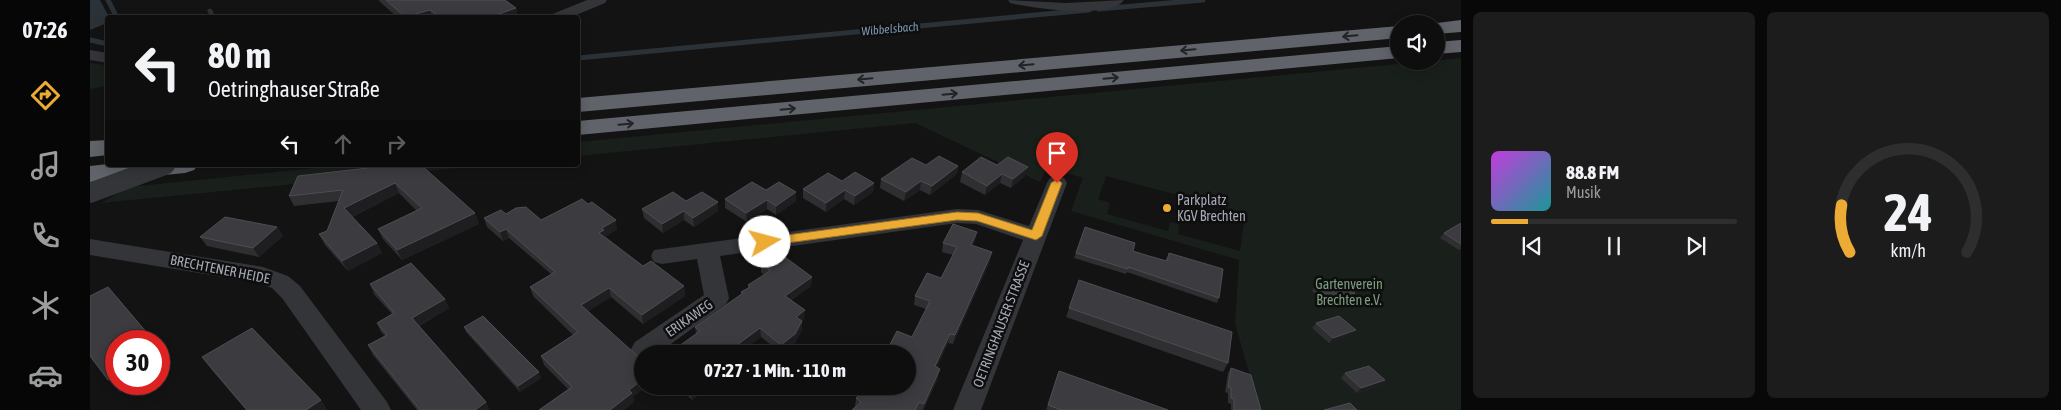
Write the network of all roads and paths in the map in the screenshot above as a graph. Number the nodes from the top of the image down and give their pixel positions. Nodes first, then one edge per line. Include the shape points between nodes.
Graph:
1 (600, 0) edge
2 (1015, 0) edge
3 (1118, 0) edge
4 (562, 15) edge
5 (1461, 26) edge
6 (1445, 27) edge
7 (1390, 33) edge
8 (1461, 46) edge
9 (1445, 47) edge
10 (1390, 53) edge
11 (90, 55) edge
12 (105, 58) edge
13 (580, 105) edge
14 (580, 128) edge
15 (105, 147) edge
16 (90, 149) edge
17 (160, 167) edge
18 (164, 167) edge
19 (90, 174) edge
20 (1057, 183) dead end
21 (90, 193) edge
22 (1036, 236) junction
23 (90, 247) edge
24 (707, 250) junction
25 (662, 256) dead end
26 (650, 345) edge
27 (376, 410) edge
28 (967, 410) edge

1 - 4 street
2 - 3 street via 1074,6
5 - 6 highway
7 -> 13 highway
8 - 9 highway
14 -> 10 highway
11 - 12 street
15 - 16 highway
17 - 21 street, bridge
18 - 19 highway
20 - 22 street, OETRINGHAUSER STRASSE
22 - 24 street via 978,217 957,216
22 - 28 street, OETRINGHAUSER STRASSE
23 - 27 street, BRECHTENER HEIDE via 263,275 280,282 291,292
24 - 25 street
24 - 26 street, ERIKAWEG via 717,298

